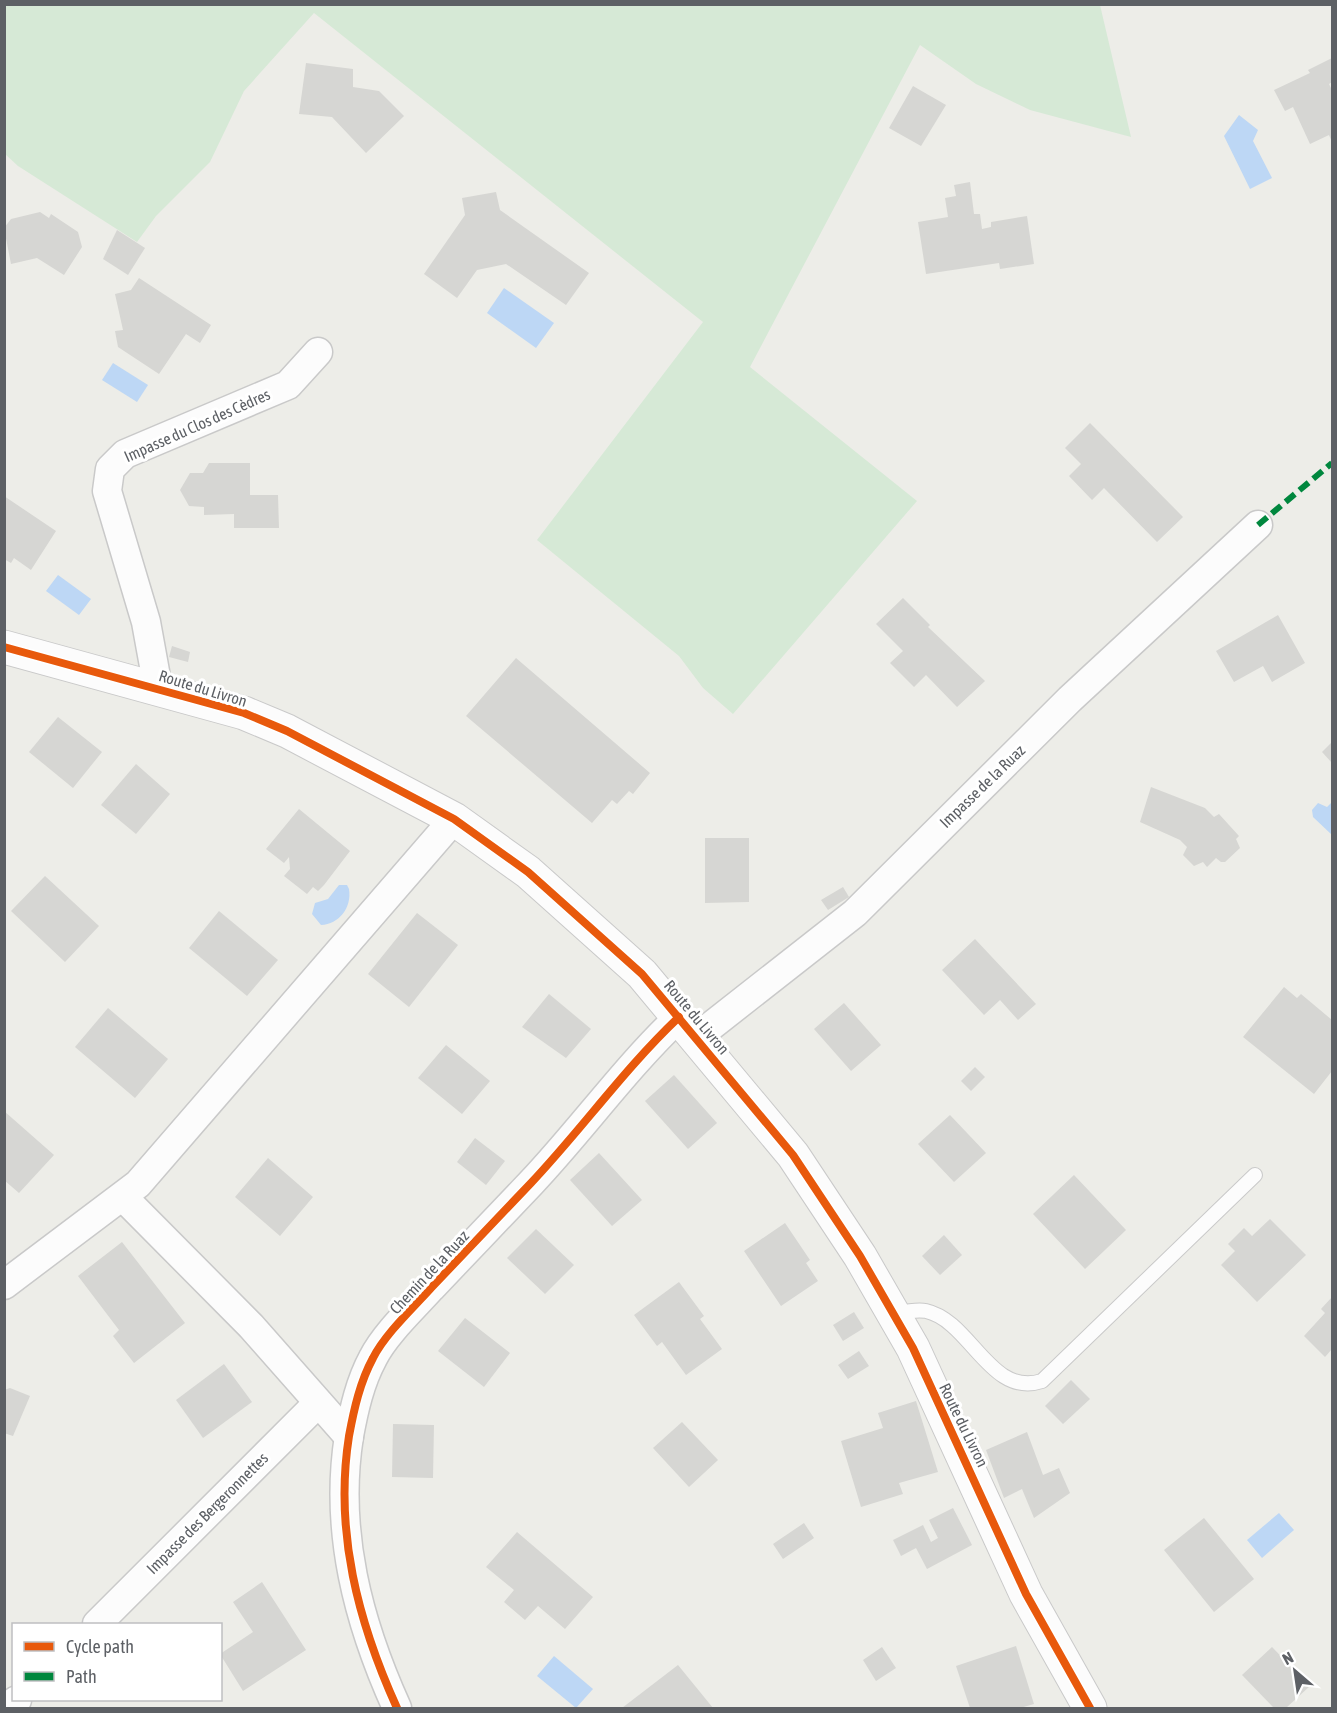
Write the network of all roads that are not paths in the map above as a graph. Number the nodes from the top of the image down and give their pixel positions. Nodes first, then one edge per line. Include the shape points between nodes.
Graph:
1 (318, 352) dead end
2 (1258, 525) dead end
3 (4, 647) edge
4 (158, 688) junction
5 (454, 819) junction
6 (688, 1027) junction
7 (1255, 1174) dead end
8 (123, 1197) junction
9 (4, 1285) edge
10 (894, 1314) junction
11 (318, 1403) junction
12 (349, 1437) junction
13 (98, 1623) edge
14 (397, 1708) edge
15 (1090, 1708) edge

1 - 4 street, Impasse du Clos des Cèdres via 288,386 125,454 110,469 106,491 146,622
2 - 6 street, Impasse de la Ruaz via 1070,699 855,913
3 - 4 street, Route du Livron
4 - 5 street, Route du Livron via 244,713 287,732
5 - 6 street, Route du Livron via 528,872 596,932 642,974
5 - 8 street
6 - 10 street, Route du Livron via 794,1155
6 - 12 street, Chemin de la Ruaz via 646,1050 551,1161 411,1309 373,1356 354,1408
7 - 10 lane via 1042,1381 1029,1386 1014,1382 936,1315 919,1310
8 - 9 street
8 - 11 street via 251,1326
10 - 15 street, Route du Livron via 977,1483 1026,1594
11 - 12 street
11 - 13 street, Impasse des Bergeronnettes
12 - 14 street, Chemin de la Ruaz via 344,1508 350,1568 375,1658

